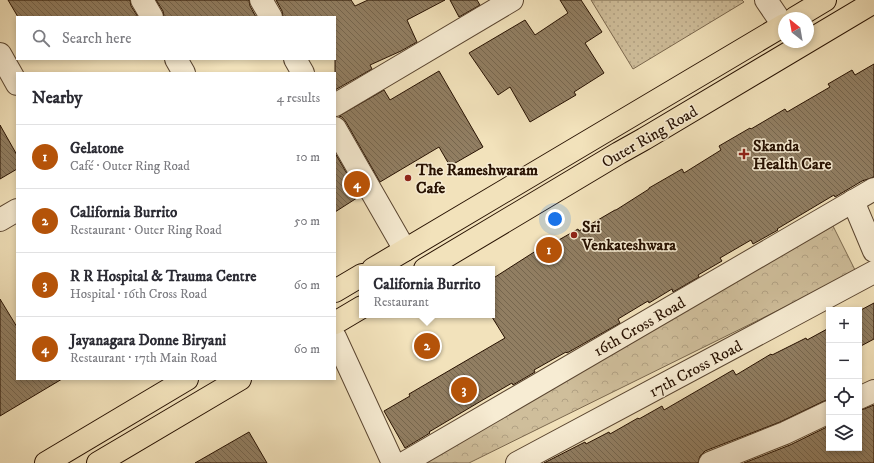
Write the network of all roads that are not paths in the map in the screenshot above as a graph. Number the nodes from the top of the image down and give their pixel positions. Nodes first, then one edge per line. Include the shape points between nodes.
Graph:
1 (142, 0) edge
2 (261, 0) edge
3 (512, 0) edge
4 (766, 0) edge
5 (826, 0) edge
6 (874, 2) edge
7 (806, 12) edge
8 (778, 13) edge
9 (151, 16) edge
10 (270, 16) edge
11 (778, 28) edge
12 (0, 54) edge
13 (177, 60) edge
14 (296, 60) edge
15 (183, 72) edge
16 (302, 72) edge
17 (16, 82) edge
18 (336, 104) edge
19 (336, 130) edge
20 (874, 189) edge
21 (853, 201) junction
22 (16, 211) edge
23 (0, 220) edge
24 (405, 250) junction
25 (874, 251) edge
26 (378, 266) edge
27 (430, 266) edge
28 (874, 272) edge
29 (359, 277) edge
30 (336, 290) edge
31 (359, 309) edge
32 (336, 322) edge
33 (336, 339) edge
34 (185, 380) edge
35 (238, 380) edge
36 (874, 391) edge
37 (862, 397) edge
38 (826, 413) edge
39 (46, 463) edge
40 (98, 463) edge
41 (393, 463) edge
42 (404, 463) edge
43 (517, 463) edge
44 (710, 463) edge

1 - 9 street
2 - 10 street
3 - 18 street
4 - 8 street
5 - 7 highway, Outer Ring Road
6 - 27 highway, Outer Ring Road
11 - 24 highway, Outer Ring Road
12 - 17 street
13 - 15 street
14 - 16 street
19 - 24 street
20 - 21 street, 16th Cross Road
21 - 25 street
21 - 42 street, 16th Cross Road
22 - 23 street
24 - 26 highway, Outer Ring Road
28 - 43 street, 17th Cross Road
29 - 30 highway
31 - 32 highway
33 - 41 street
34 - 39 highway
35 - 40 highway
36 - 37 street
38 - 44 street

